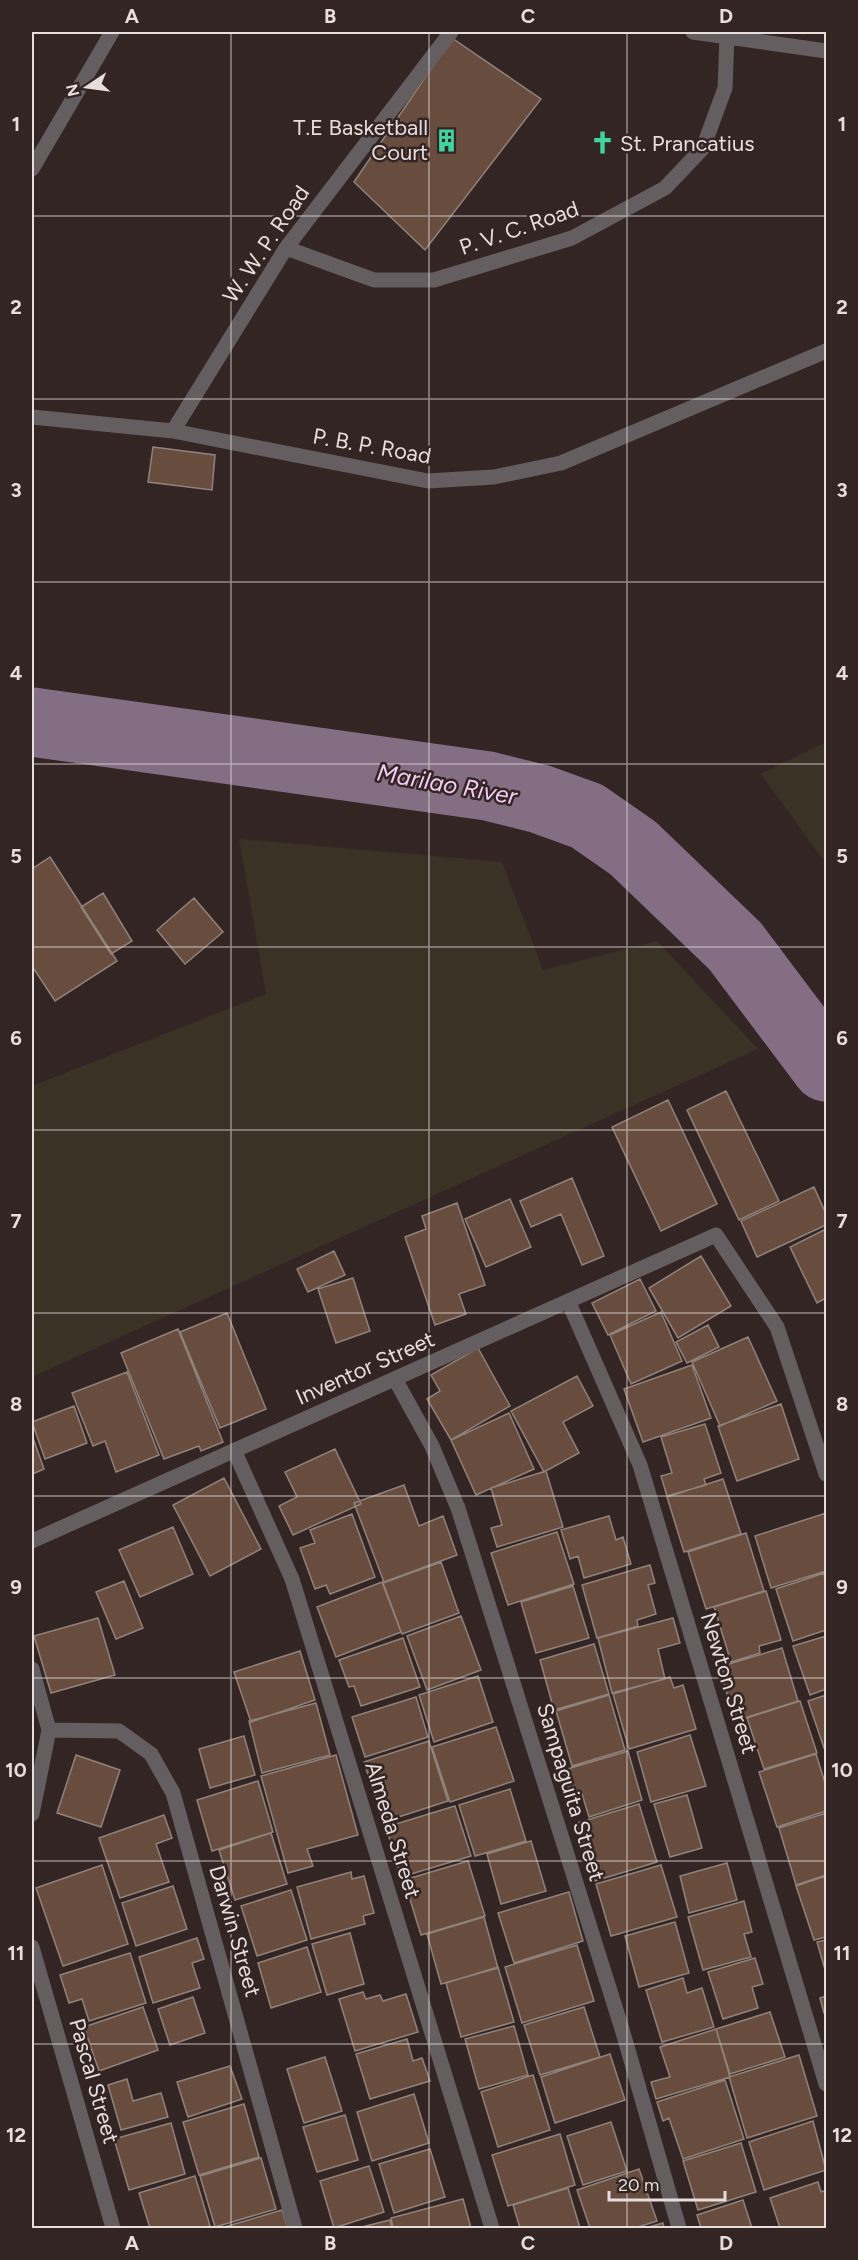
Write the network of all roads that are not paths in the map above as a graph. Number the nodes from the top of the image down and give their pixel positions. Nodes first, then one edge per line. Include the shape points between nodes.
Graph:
1 (112, 32) edge
2 (451, 32) edge
3 (693, 32) edge
4 (727, 36) junction
5 (826, 51) edge
6 (32, 169) edge
7 (286, 248) junction
8 (826, 351) edge
9 (32, 417) edge
10 (172, 431) junction
11 (569, 1303) junction
12 (395, 1379) junction
13 (234, 1450) junction
14 (826, 1474) edge
15 (32, 1541) edge
16 (32, 1669) edge
17 (50, 1730) junction
18 (32, 1814) edge
19 (32, 1947) edge
20 (826, 2084) edge
21 (113, 2229) edge
22 (296, 2229) edge
23 (492, 2229) edge
24 (679, 2229) edge

1 - 6 street
2 - 7 street, W. W. P. Road
3 - 4 street
4 - 5 street
4 - 7 street, P. V. C. Road via 725,88 703,148 666,188 572,238 434,280 374,280
7 - 10 street, W. W. P. Road
8 - 10 street, P. B. P. Road via 561,463 494,477 428,481
9 - 10 street, P. B. P. Road
11 - 12 street, Inventor Street
11 - 14 street, Inventor Street via 716,1235 777,1328
11 - 20 street, Newton Street via 640,1465
12 - 13 street, Inventor Street
12 - 24 street, Sampaguita Street via 432,1446 458,1508 622,2029
13 - 15 street, Inventor Street
13 - 23 street, Almeda Street via 292,1579
16 - 17 street
17 - 18 street
17 - 22 street, Darwin Street via 119,1731 151,1754 173,1793
19 - 21 street, Pascal Street

